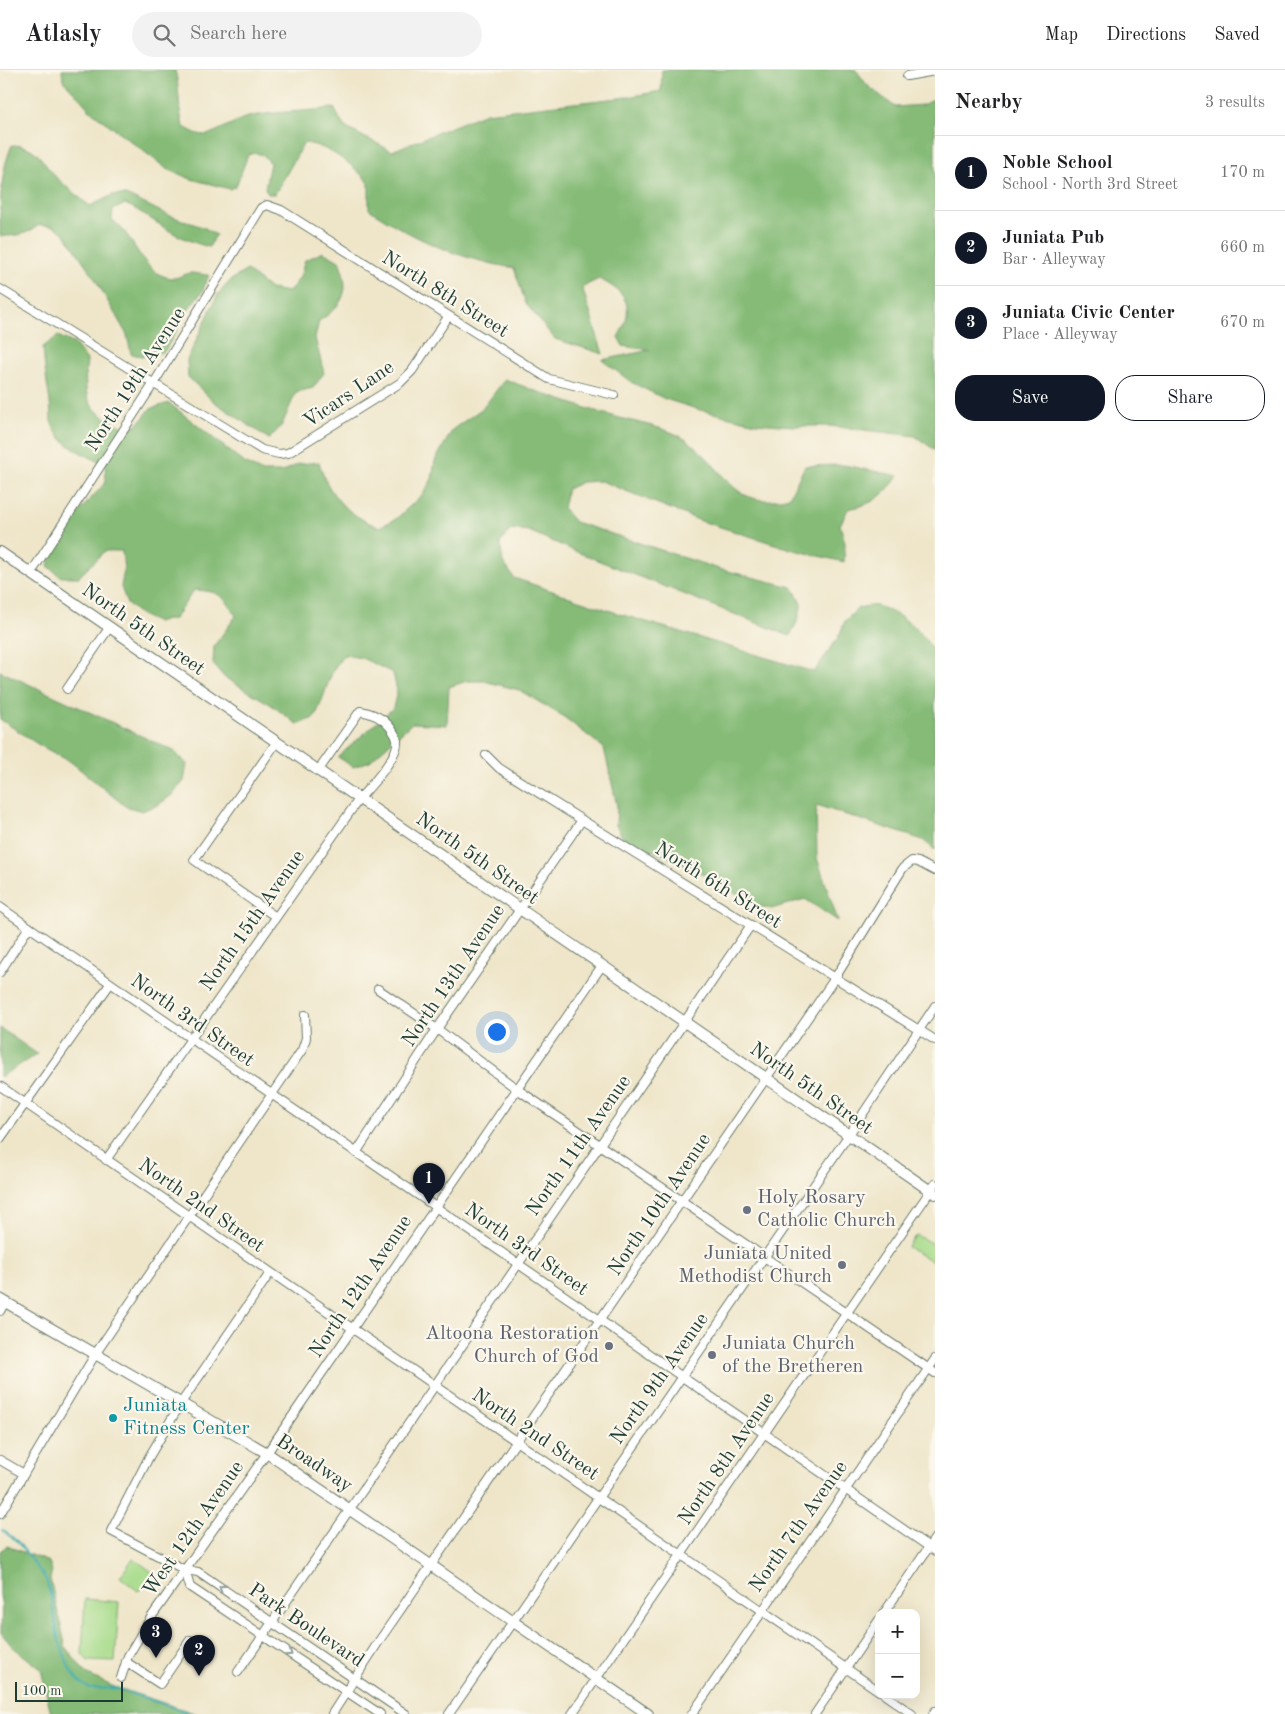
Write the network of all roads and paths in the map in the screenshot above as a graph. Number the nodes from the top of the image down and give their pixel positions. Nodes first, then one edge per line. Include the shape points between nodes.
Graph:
1 (935, 71) edge
2 (908, 76) dead end
3 (267, 205) joint
4 (0, 290) edge
5 (448, 317) junction
6 (154, 384) junction
7 (614, 395) dead end
8 (0, 552) edge
9 (31, 573) junction
10 (110, 628) junction
11 (68, 689) dead end
12 (276, 743) junction
13 (486, 755) dead end
14 (318, 771) junction
15 (359, 799) junction
16 (582, 820) junction
17 (935, 871) edge
18 (0, 907) edge
19 (519, 909) junction
20 (276, 916) junction
21 (751, 926) junction
22 (29, 927) junction
23 (601, 967) junction
24 (0, 972) edge
25 (835, 978) junction
26 (110, 984) junction
27 (378, 989) dead end
28 (935, 1006) edge
29 (305, 1016) dead end
30 (684, 1023) junction
31 (437, 1029) junction
32 (920, 1030) junction
33 (190, 1040) junction
34 (935, 1040) edge
35 (766, 1078) junction
36 (0, 1086) edge
37 (517, 1089) junction
38 (271, 1096) junction
39 (25, 1104) junction
40 (848, 1136) junction
41 (0, 1139) edge
42 (600, 1143) junction
43 (356, 1153) junction
44 (106, 1160) junction
45 (933, 1190) edge
46 (683, 1200) junction
47 (435, 1207) junction
48 (188, 1216) junction
49 (764, 1257) junction
50 (518, 1263) junction
51 (270, 1273) junction
52 (2, 1304) edge
53 (847, 1311) junction
54 (600, 1321) junction
55 (352, 1328) junction
56 (96, 1353) junction
57 (935, 1359) edge
58 (932, 1370) edge
59 (682, 1377) junction
60 (434, 1385) junction
61 (181, 1403) junction
62 (764, 1434) junction
63 (516, 1441) junction
64 (267, 1453) junction
65 (0, 1460) edge
66 (24, 1474) junction
67 (845, 1489) junction
68 (598, 1497) junction
69 (350, 1509) junction
70 (0, 1514) edge
71 (935, 1538) edge
72 (932, 1549) edge
73 (681, 1555) junction
74 (431, 1565) junction
75 (185, 1570) junction
76 (762, 1608) junction
77 (887, 1609) edge
78 (514, 1622) junction
79 (272, 1623) junction
80 (875, 1626) edge
81 (263, 1636) junction
82 (190, 1640) dead end
83 (126, 1662) junction
84 (846, 1668) junction
85 (238, 1672) dead end
86 (121, 1678) dead end
87 (354, 1678) junction
88 (596, 1678) junction
89 (875, 1688) edge
90 (345, 1692) junction
91 (891, 1699) edge
92 (332, 1714) edge
93 (380, 1714) edge
94 (406, 1714) edge
95 (449, 1714) edge
96 (572, 1714) edge
97 (648, 1714) edge
98 (692, 1714) edge
99 (815, 1714) edge
100 (912, 1714) edge

1 - 2 street
3 - 5 street, North 8th Street via 281,210
3 - 6 street, North 19th Avenue via 261,208
4 - 6 street
5 - 6 street, Vicars Lane via 400,384 288,452 271,453 257,447
5 - 7 street, North 8th Street via 549,379
6 - 9 street, North 19th Avenue
8 - 9 street, North 5th Street
9 - 10 street, North 5th Street
10 - 11 street
10 - 12 street, North 5th Street
12 - 14 street, North 5th Street
12 - 20 street via 194,860
13 - 16 street, North 6th Street via 499,768
14 - 15 street, North 5th Street
14 - 15 street, North 15th Avenue via 360,712 386,722 398,742 395,751
15 - 19 street, North 5th Street
15 - 20 street, North 15th Avenue
16 - 19 street, North 13th Avenue
16 - 21 street, North 6th Street
17 - 25 street, North 10th Avenue via 912,861 903,868
18 - 22 street, North 3rd Street
19 - 23 street, North 5th Street
19 - 31 street, North 13th Avenue
20 - 33 street, North 15th Avenue
21 - 25 street, North 6th Street
21 - 30 street, North 11th Avenue
22 - 24 street
22 - 26 street, North 3rd Street
23 - 30 street, North 5th Street
23 - 37 street, North 12th Avenue
25 - 32 street, North 6th Street
25 - 35 street, North 10th Avenue
26 - 33 street, North 3rd Street
26 - 39 street
27 - 31 street
28 - 32 street, North 9th Avenue
29 - 38 street via 306,1038 302,1050
30 - 35 street, North 5th Street
30 - 42 street, North 11th Avenue
31 - 37 street
31 - 43 street, North 13th Avenue
32 - 34 street, North 6th Street
32 - 40 street, North 9th Avenue
33 - 38 street, North 3rd Street
33 - 44 street, North 15th Avenue
35 - 40 street, North 5th Street
35 - 46 street, North 10th Avenue
36 - 39 street, North 2nd Street
37 - 42 street
37 - 47 street, North 12th Avenue
38 - 43 street, North 3rd Street
38 - 48 street
39 - 41 street
39 - 44 street, North 2nd Street
40 - 45 street, North 5th Street
40 - 49 street, North 9th Avenue
42 - 46 street
42 - 50 street, North 11th Avenue
43 - 47 street, North 3rd Street
44 - 48 street, North 2nd Street
45 - 53 street, North 8th Avenue
46 - 49 street
46 - 54 street, North 10th Avenue
47 - 50 street, North 3rd Street
47 - 55 street, North 12th Avenue
48 - 51 street, North 2nd Street
48 - 56 street
49 - 53 street
49 - 59 street, North 9th Avenue
50 - 54 street, North 3rd Street
50 - 60 street, North 11th Avenue
51 - 55 street, North 2nd Street
51 - 61 street
52 - 56 street, Broadway
53 - 58 street
53 - 62 street, North 8th Avenue
54 - 59 street, North 3rd Street
54 - 63 street, North 10th Avenue
55 - 60 street, North 2nd Street
55 - 64 street, North 12th Avenue
56 - 61 street, Broadway
56 - 66 street
57 - 58 street, North 7th Avenue
58 - 67 street, North 7th Avenue
59 - 62 street, North 3rd Street
59 - 68 street, North 9th Avenue
60 - 63 street, North 2nd Street
60 - 69 street, North 11th Avenue
61 - 64 street, Broadway
61 - 75 street, Park Boulevard via 111,1531
62 - 67 street, North 3rd Street
62 - 73 street, North 8th Avenue
63 - 68 street, North 2nd Street
63 - 74 street, North 10th Avenue
64 - 69 street, Broadway
64 - 75 street, West 12th Avenue
65 - 66 street
66 - 70 street
67 - 72 street, North 3rd Street
67 - 76 street, North 7th Avenue
68 - 73 street, North 2nd Street
68 - 78 street, North 9th Avenue
69 - 74 street, Broadway
69 - 79 street, North 11th Avenue
71 - 72 street
72 - 77 street
73 - 76 street, North 2nd Street
73 - 88 street, North 8th Avenue
74 - 78 street, Broadway
74 - 87 street, North 10th Avenue
79 -> 75 street, Park Boulevard via 198,1572
75 - 81 street, Park Boulevard via 190,1587
75 - 83 street, West 12th Avenue via 137,1638
76 - 84 street, North 2nd Street
76 - 98 street, North 7th Avenue
78 - 88 street, Broadway
78 - 95 street, North 9th Avenue
79 - 81 street, North 11th Avenue
79 - 87 street, Park Boulevard
80 - 84 street
81 - 85 street, North 11th Avenue
81 -> 90 street, Park Boulevard
82 - 83 street via 160,1684
83 - 86 street, West 12th Avenue
84 - 89 street, North 2nd Street
84 - 99 street
87 - 90 street, North 10th Avenue
87 - 94 street, Park Boulevard
88 - 96 street, North 8th Avenue
88 - 97 street, Broadway
90 - 92 street, North 10th Avenue
90 - 93 street, Park Boulevard
91 - 100 street

